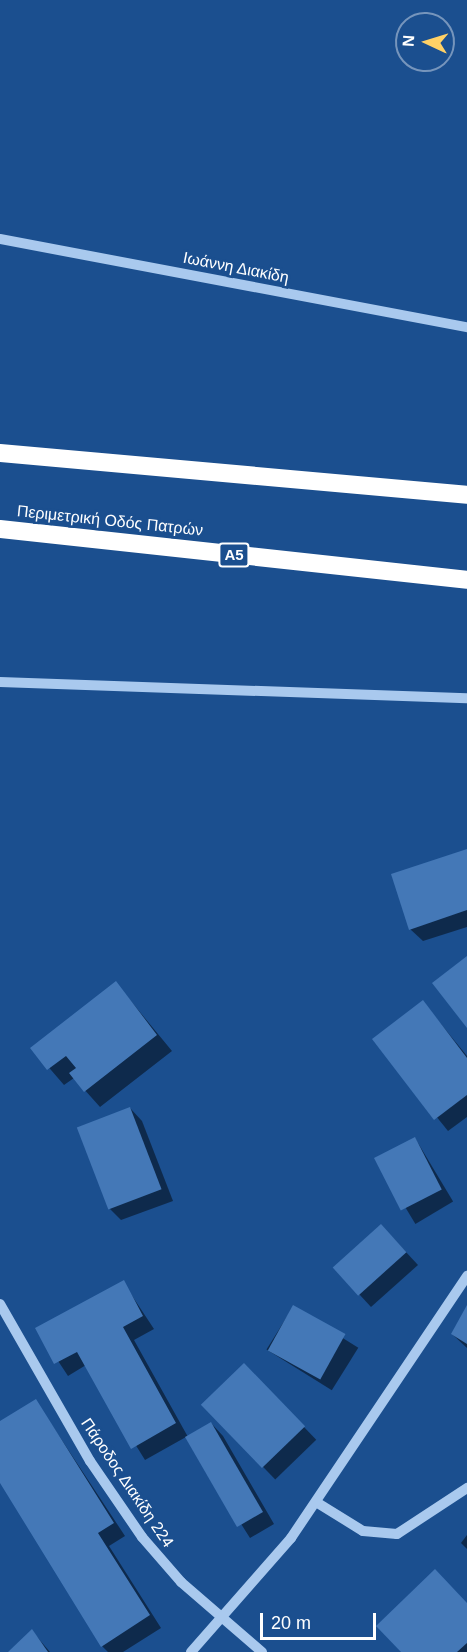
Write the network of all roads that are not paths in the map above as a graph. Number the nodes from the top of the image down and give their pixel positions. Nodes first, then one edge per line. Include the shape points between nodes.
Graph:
1 (0, 239) edge
2 (467, 327) edge
3 (0, 453) edge
4 (467, 495) edge
5 (0, 529) edge
6 (467, 580) edge
7 (0, 682) edge
8 (467, 698) edge
9 (467, 1276) edge
10 (0, 1304) edge
11 (467, 1488) edge
12 (316, 1502) junction
13 (223, 1620) junction
14 (191, 1652) edge
15 (262, 1652) edge

1 - 2 street, Ιωάννη Διακίδη
3 - 4 highway
5 - 6 highway, Περιμετρική Οδός Πατρών / Α5
7 - 8 street
9 - 12 street
10 - 13 street, Πάροδος Διακίδη 224 via 137,1530 171,1572
11 - 12 street via 397,1534 363,1531
12 - 13 street
13 - 14 street
13 - 15 street, Πάροδος Διακίδη 224

